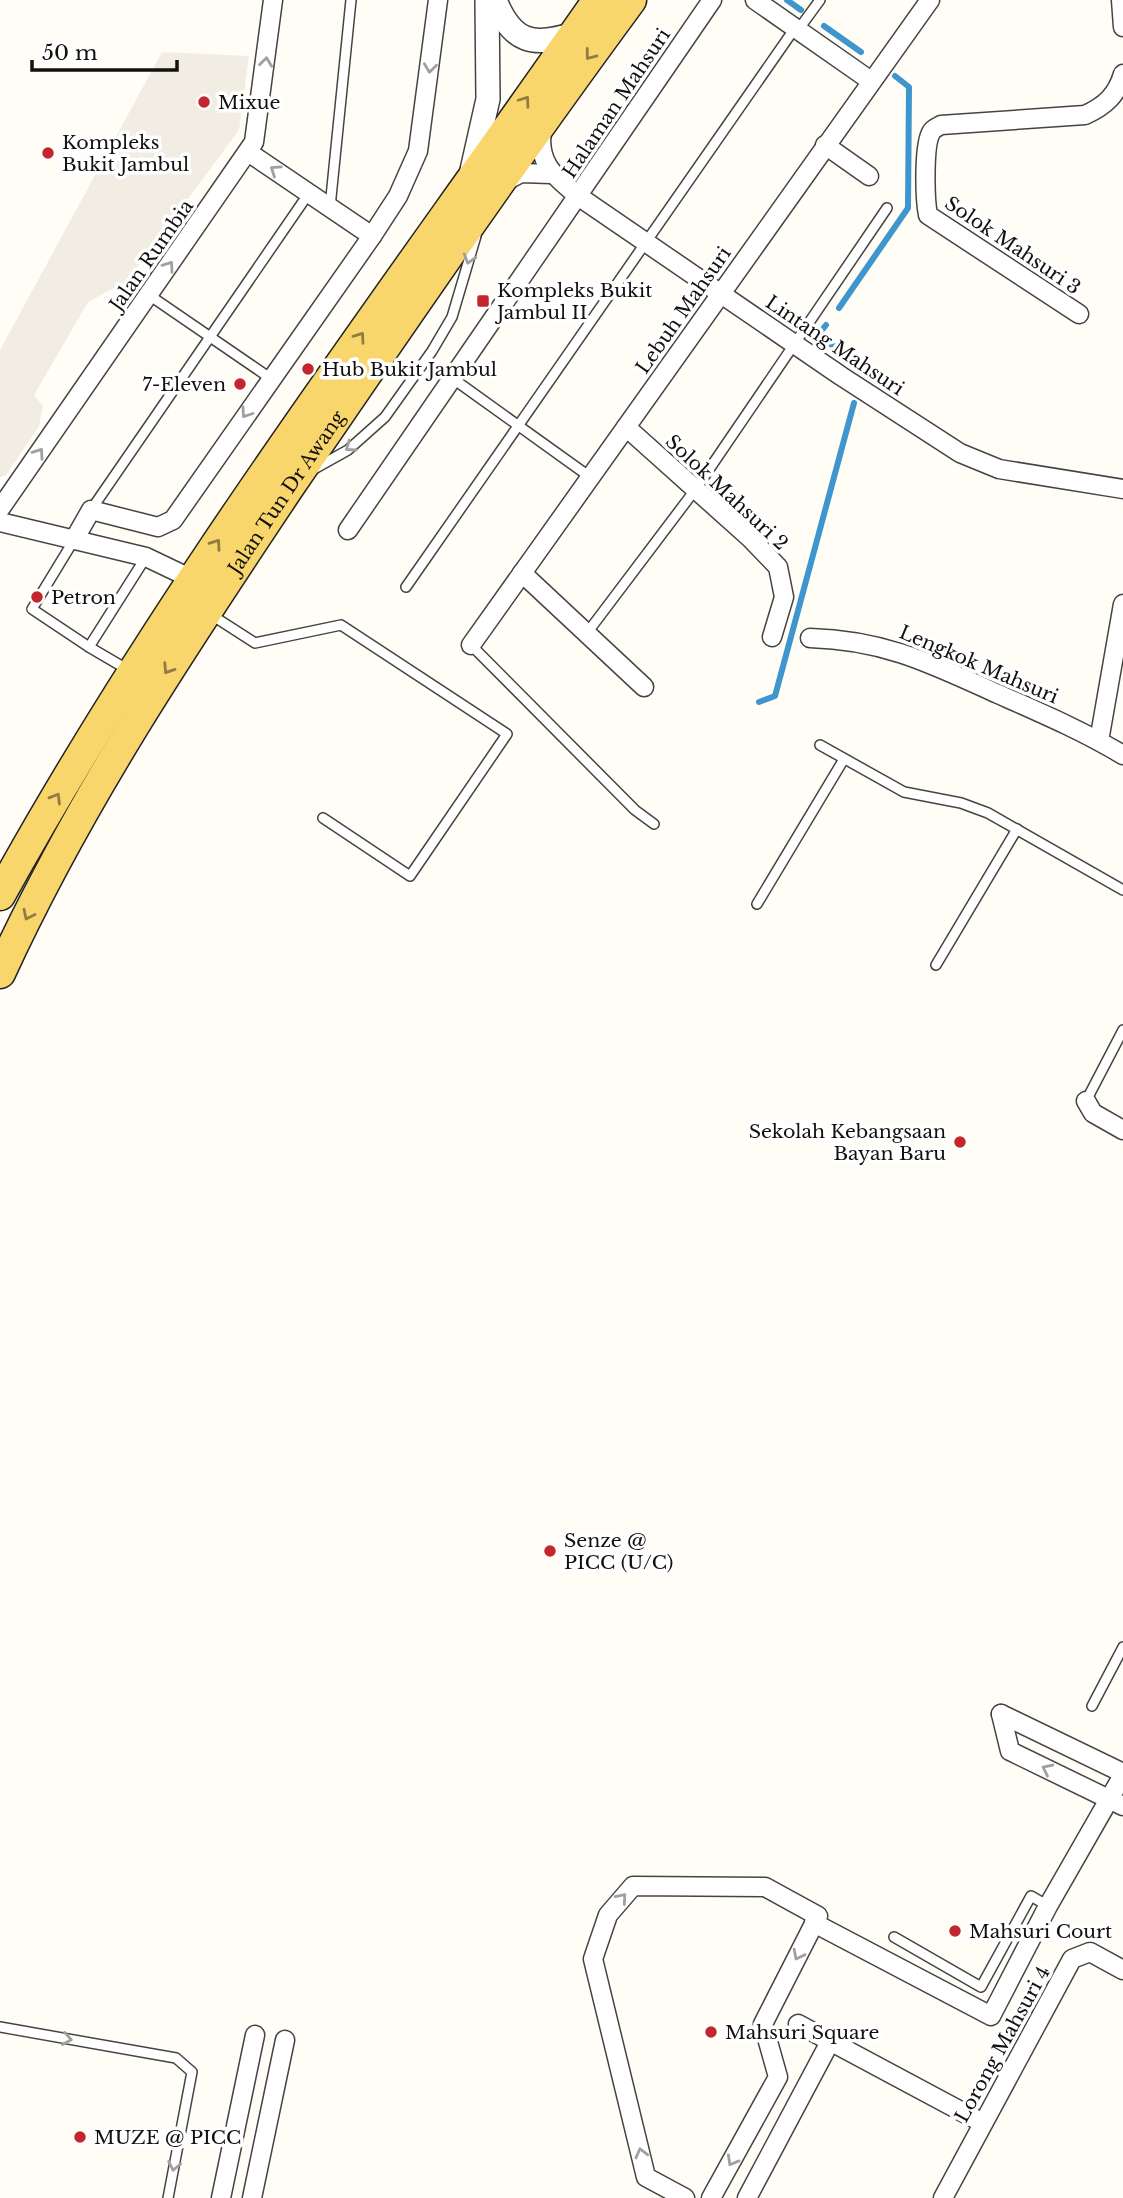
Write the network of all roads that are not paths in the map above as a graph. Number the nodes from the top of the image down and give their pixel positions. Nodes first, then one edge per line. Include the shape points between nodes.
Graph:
1 (273, 0) edge
2 (351, 0) edge
3 (438, 0) edge
4 (487, 0) edge
5 (495, 0) edge
6 (598, 0) edge
7 (631, 0) edge
8 (712, 0) edge
9 (755, 0) edge
10 (820, 0) edge
11 (930, 0) edge
12 (1121, 0) edge
13 (1123, 27) edge
14 (797, 29) junction
15 (574, 34) junction
16 (1123, 74) edge
17 (871, 81) junction
18 (546, 115) junction
19 (825, 145) junction
20 (248, 152) junction
21 (551, 174) junction
22 (869, 176) dead end
23 (480, 185) junction
24 (309, 193) junction
25 (578, 196) junction
26 (330, 207) junction
27 (887, 208) dead end
28 (372, 236) junction
29 (646, 243) junction
30 (720, 293) junction
31 (149, 295) junction
32 (1079, 314) dead end
33 (210, 337) junction
34 (794, 344) junction
35 (270, 378) junction
36 (452, 378) junction
37 (518, 426) junction
38 (626, 427) junction
39 (590, 477) junction
40 (290, 487) junction
41 (1123, 489) edge
42 (695, 490) junction
43 (0, 509) edge
44 (91, 510) junction
45 (0, 522) edge
46 (348, 530) dead end
47 (74, 540) junction
48 (146, 556) junction
49 (522, 573) junction
50 (192, 579) junction
51 (406, 587) dead end
52 (1123, 609) edge
53 (205, 612) junction
54 (587, 633) junction
55 (772, 638) dead end
56 (810, 638) dead end
57 (471, 645) joint
58 (89, 647) junction
59 (131, 672) junction
60 (644, 687) dead end
61 (1099, 741) junction
62 (820, 745) dead end
63 (1123, 755) edge
64 (844, 759) junction
65 (323, 818) dead end
66 (654, 824) dead end
67 (1017, 829) junction
68 (21, 857) junction
69 (0, 879) edge
70 (1123, 890) edge
71 (0, 895) edge
72 (757, 904) dead end
73 (2, 963) edge
74 (936, 965) dead end
75 (1123, 1030) edge
76 (1086, 1101) joint
77 (1123, 1130) edge
78 (1123, 1647) edge
79 (1092, 1706) dead end
80 (1123, 1774) edge
81 (1115, 1802) edge
82 (1048, 1906) junction
83 (814, 1923) junction
84 (894, 1937) dead end
85 (1123, 1970) edge
86 (798, 2024) dead end
87 (0, 2027) edge
88 (255, 2035) dead end
89 (285, 2040) dead end
90 (831, 2040) junction
91 (982, 2123) junction
92 (168, 2198) edge
93 (221, 2198) edge
94 (252, 2198) edge
95 (685, 2198) edge
96 (711, 2198) edge
97 (747, 2198) edge
98 (943, 2198) edge

20 -> 1 street, Jalan Rumbia via 257,132
2 - 26 lane
3 -> 28 street via 418,151 398,196
4 - 23 street via 488,99
5 - 15 street via 503,20 528,40 544,43
6 - 15 main road, Jalan Tun Dr Awang
7 -> 18 main road, Jalan Tun Dr Awang
8 - 25 street, Halaman Mahsuri
9 - 14 street
10 - 14 lane
11 - 17 street, Lebuh Mahsuri
12 - 13 street
14 - 17 street
14 - 29 lane
23 -> 15 main road, Jalan Tun Dr Awang
16 - 32 street, Solok Mahsuri 3 via 1119,88 1104,106 1085,115 941,125 928,141 928,215
17 - 19 street, Lebuh Mahsuri
18 - 21 street via 540,139
18 - 23 main road, Jalan Tun Dr Awang
19 - 22 street
19 - 30 street, Lebuh Mahsuri
24 -> 20 street
31 -> 20 street, Jalan Rumbia
21 - 23 street via 522,173
21 - 25 street, Lintang Mahsuri
23 - 40 main road, Jalan Tun Dr Awang
23 -> 40 lane via 452,317 432,351 385,417 348,450
50 -> 23 main road, Jalan Tun Dr Awang
24 - 26 street
24 - 33 lane
25 - 29 street, Lintang Mahsuri
25 - 36 street
26 - 28 street
27 - 34 lane
28 - 35 street
29 - 30 street, Lintang Mahsuri
29 - 37 lane
30 - 34 street, Lintang Mahsuri
30 - 38 street, Lebuh Mahsuri
31 - 33 lane
43 -> 31 street, Jalan Rumbia
33 - 35 lane
33 - 44 lane
34 - 41 street, Lintang Mahsuri via 980,463
34 - 42 lane
35 -> 44 street via 166,526
36 - 37 lane
36 - 46 street
37 - 39 lane
37 - 51 lane
38 - 39 street, Lebuh Mahsuri
38 - 42 street, Solok Mahsuri 2
39 - 49 street, Lebuh Mahsuri
40 - 53 main road, Jalan Tun Dr Awang
42 - 54 lane
42 - 55 street, Solok Mahsuri 2 via 778,567 784,597
44 - 47 street
45 - 47 street
47 - 48 street
47 - 58 lane via 32,609
48 - 50 street
48 - 58 lane
49 - 54 street
49 - 57 street, Lebuh Mahsuri
50 - 59 main road, Jalan Tun Dr Awang
52 - 61 street
53 - 65 lane via 255,643 341,625 507,734 410,877
53 -> 73 main road, Jalan Tun Dr Awang via 50,871
54 - 60 street
56 - 61 street, Lengkok Mahsuri via 872,643 900,651
57 - 66 lane
58 - 59 lane
68 -> 59 main road, Jalan Tun Dr Awang
61 - 63 street, Lengkok Mahsuri
62 - 64 lane
64 - 67 lane via 904,792 961,803
64 - 72 lane
67 - 70 lane
67 - 74 lane
68 - 69 main road
68 - 71 main road, Jalan Tun Dr Awang
75 - 76 lane
76 - 77 street via 1093,1113
78 - 79 lane
80 - 81 street
81 -> 80 street via 1010,1751 1002,1714
81 - 82 street
82 - 83 street via 991,2016
82 - 84 lane via 1031,1896 981,1987
95 -> 83 street via 646,2177 593,1959 608,1915 634,1886 765,1887 818,1916
83 -> 96 street via 763,2024 778,2077
85 - 91 street, Lorong Mahsuri 4 via 1090,1952 1072,1959
86 - 90 street
87 -> 92 lane via 176,2058 192,2072
88 - 93 street
89 - 94 street
90 - 91 street
90 - 97 street
91 - 98 street, Lorong Mahsuri 4

